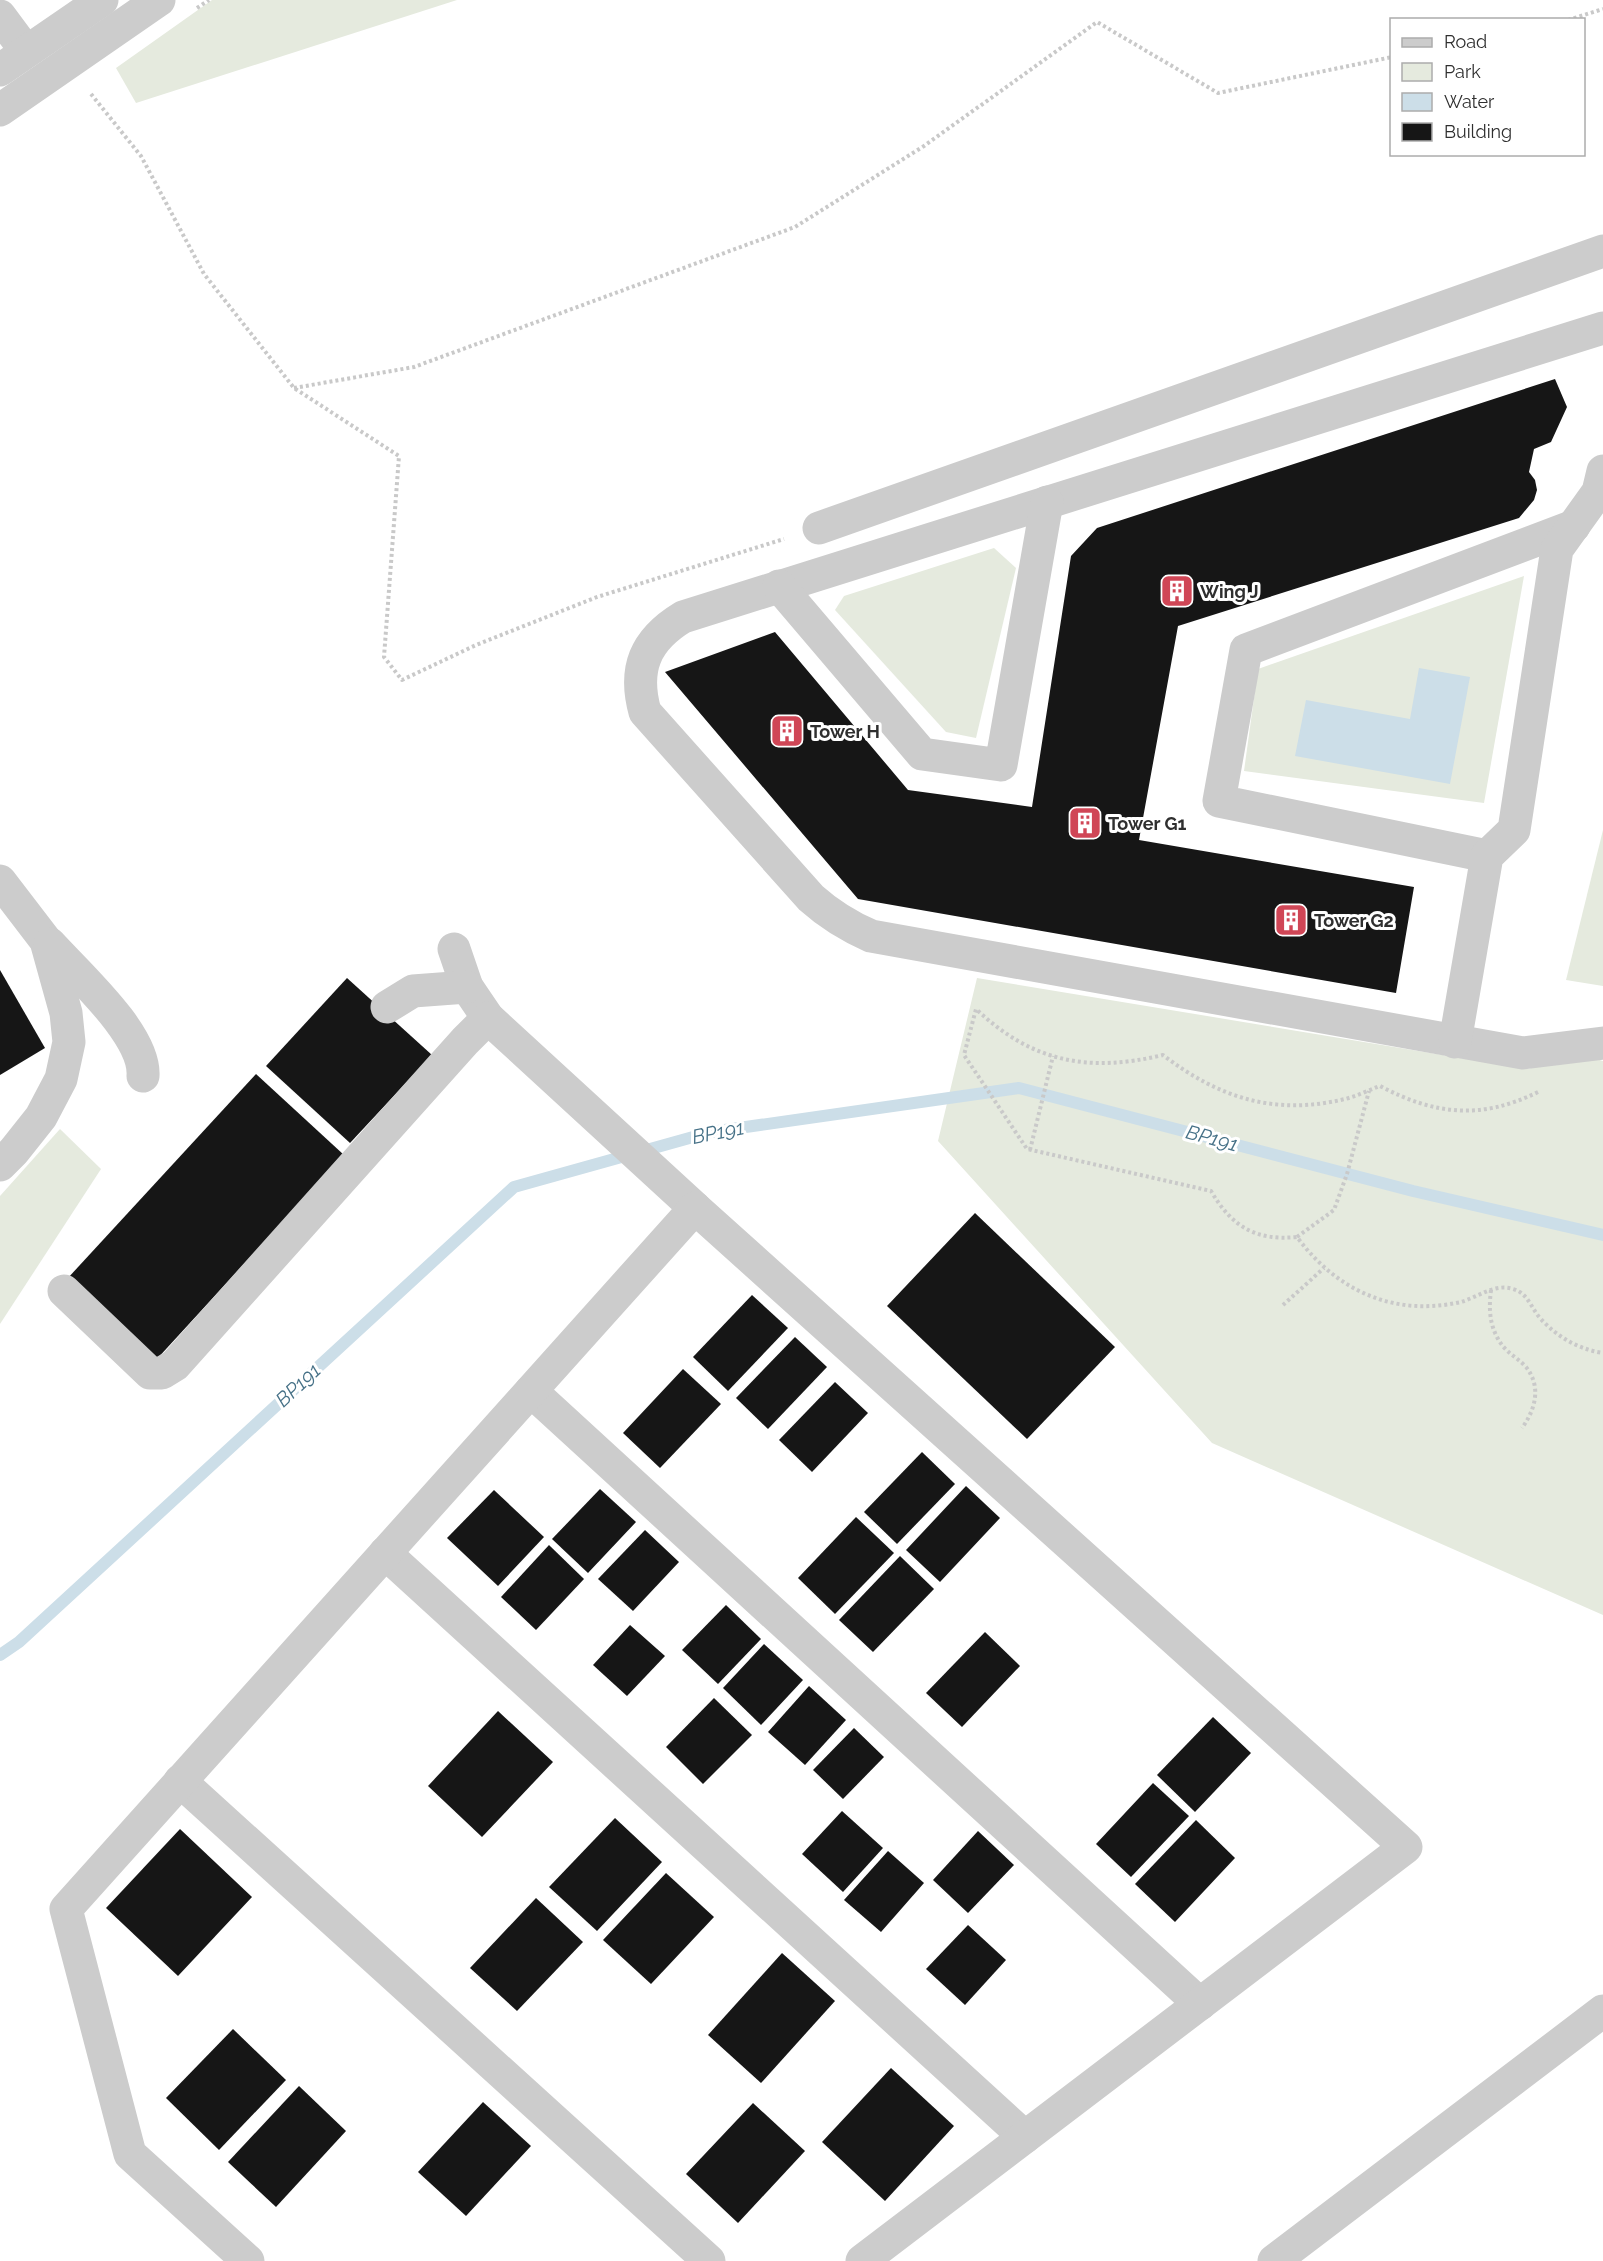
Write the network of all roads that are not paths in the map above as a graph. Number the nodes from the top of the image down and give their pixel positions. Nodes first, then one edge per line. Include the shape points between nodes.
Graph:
1 (102, 0) edge
2 (159, 0) edge
3 (0, 16) edge
4 (26, 51) junction
5 (0, 70) edge
6 (0, 110) edge
7 (1603, 250) edge
8 (1600, 339) edge
9 (1603, 471) edge
10 (1047, 502) junction
11 (1574, 526) junction
12 (819, 528) road end
13 (779, 586) junction
14 (1487, 856) junction
15 (0, 881) edge
16 (46, 941) junction
17 (453, 949) dead end
18 (467, 987) junction
19 (387, 1007) dead end
20 (488, 1018) junction
21 (1455, 1042) junction
22 (1603, 1043) edge
23 (143, 1076) dead end
24 (0, 1165) edge
25 (695, 1208) junction
26 (64, 1290) dead end
27 (531, 1391) junction
28 (385, 1553) junction
29 (180, 1781) junction
30 (1200, 2004) junction
31 (1603, 2011) edge
32 (1025, 2137) junction
33 (248, 2261) edge
34 (709, 2261) edge
35 (862, 2261) edge
36 (1274, 2261) edge

1 - 4 street
2 - 6 street
3 - 4 street
4 - 5 street
7 - 12 street
8 - 10 street
9 - 11 street via 1598,492
10 - 13 street
10 - 13 street via 1001,765 922,754
11 - 14 street via 1557,549 1514,831
11 - 14 street via 1246,650 1219,801
13 - 21 street via 683,617 667,627 645,658 640,694 645,712 828,913 871,936 898,942
14 - 21 street
15 - 16 street
16 - 23 street via 120,1020 140,1054
16 - 24 street via 66,1013 69,1042 61,1079 41,1117
17 - 18 street
18 - 19 street via 413,991
18 - 20 street
20 - 25 street
20 - 26 street via 175,1365 162,1373 150,1374
21 - 22 street via 1523,1053
25 - 27 street
25 - 30 street via 1406,1847
27 - 28 street
27 - 30 street
28 - 29 street
28 - 32 street
29 - 33 street via 66,1909 130,2154
29 - 34 street
30 - 32 street
31 - 36 street
32 - 35 street

